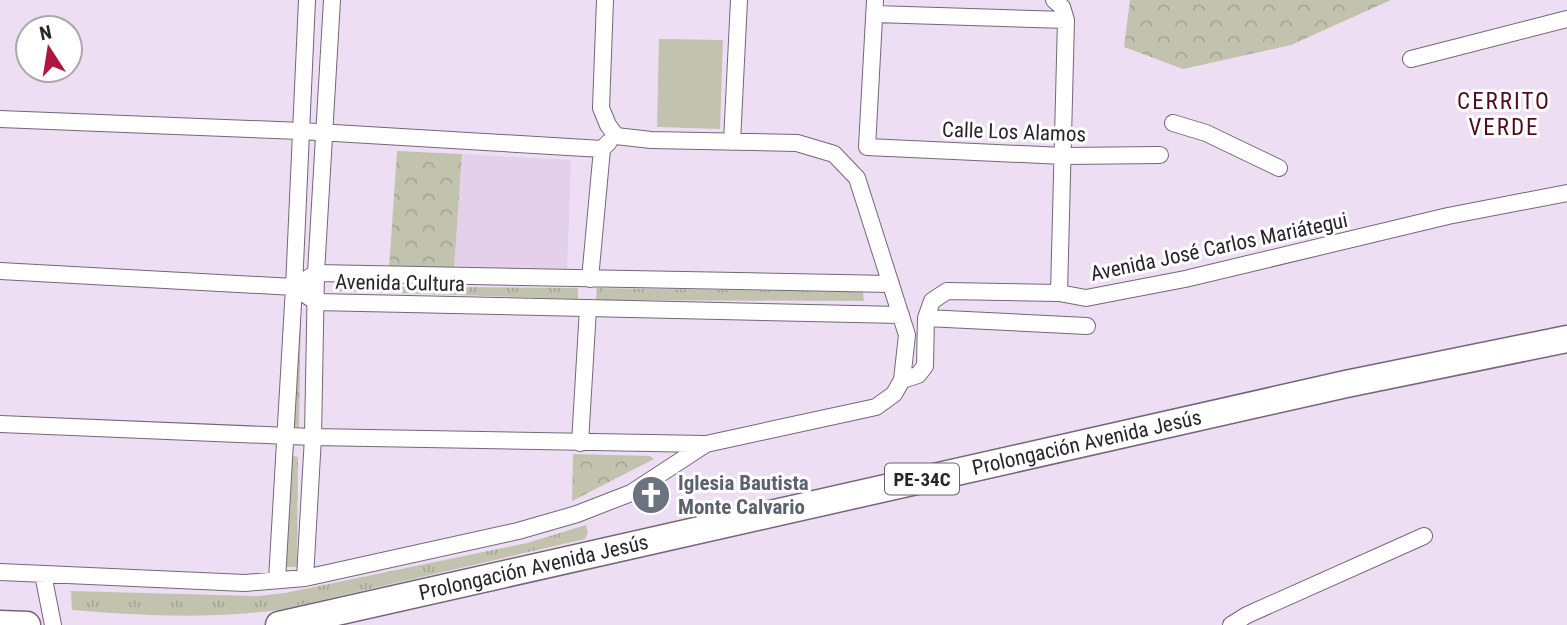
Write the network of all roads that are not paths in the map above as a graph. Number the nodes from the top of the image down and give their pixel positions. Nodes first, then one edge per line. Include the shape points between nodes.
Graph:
1 (307, 0) edge
2 (332, 0) edge
3 (606, 0) edge
4 (739, 0) edge
5 (1054, 0) edge
6 (875, 7) edge
7 (1567, 19) edge
8 (1066, 20) junction
9 (1412, 59) dead end
10 (0, 119) edge
11 (1173, 123) dead end
12 (301, 131) junction
13 (325, 132) junction
14 (616, 136) junction
15 (732, 142) junction
16 (602, 149) junction
17 (1160, 155) dead end
18 (1064, 156) junction
19 (1279, 168) dead end
20 (1567, 193) edge
21 (0, 271) edge
22 (316, 273) junction
23 (590, 279) junction
24 (891, 284) junction
25 (294, 287) junction
26 (1059, 293) junction
27 (316, 302) junction
28 (588, 309) junction
29 (901, 315) junction
30 (926, 318) junction
31 (1087, 326) dead end
32 (1567, 339) edge
33 (902, 380) junction
34 (0, 424) edge
35 (285, 436) junction
36 (313, 437) junction
37 (580, 443) junction
38 (706, 444) junction
39 (1424, 536) dead end
40 (0, 572) edge
41 (43, 574) junction
42 (305, 578) junction
43 (276, 580) junction
44 (0, 624) edge
45 (293, 624) edge
46 (27, 625) edge
47 (53, 625) edge
48 (1231, 625) edge

1 - 12 street
2 - 13 street
3 - 14 street via 601,108
4 - 15 street
5 - 8 street
6 - 8 street
6 - 18 street, Calle Los Alamos via 867,148
7 - 9 street
8 - 18 street
10 - 12 street
11 - 19 street
12 - 13 street
12 - 25 street
13 - 16 street
13 - 22 street
14 - 15 street
14 - 16 street
15 - 24 street via 797,143 834,154 857,178
16 - 23 street
17 - 18 street, Calle Los Alamos
18 - 26 street
20 - 26 street, Avenida José Carlos Mariátegui via 1448,216 1185,279 1086,298
21 - 25 street
22 - 23 street, Avenida Cultura
22 - 25 street, Avenida Cultura
22 - 27 street
23 - 24 street, Avenida Cultura
24 - 29 street
25 - 27 street, Avenida Cultura
25 - 35 street
26 - 30 street, Avenida José Carlos Mariátegui via 947,291 932,301
27 - 28 street, Avenida Cultura
27 - 36 street
28 - 29 street, Avenida Cultura
28 - 37 street
29 - 33 street via 907,335
30 - 31 street
30 - 33 street via 925,366
32 - 45 main road, Prolongación Avenida Jesús / PE-34C via 1346,384
33 - 38 street via 894,394 876,407
34 - 35 street
35 - 36 street
35 - 43 street
36 - 37 street
36 - 42 street
37 - 38 street
38 - 42 street via 631,494 576,513 481,540
39 - 48 street
40 - 41 street
41 - 43 street via 245,583
41 - 47 street
42 - 43 street
44 - 46 main road

